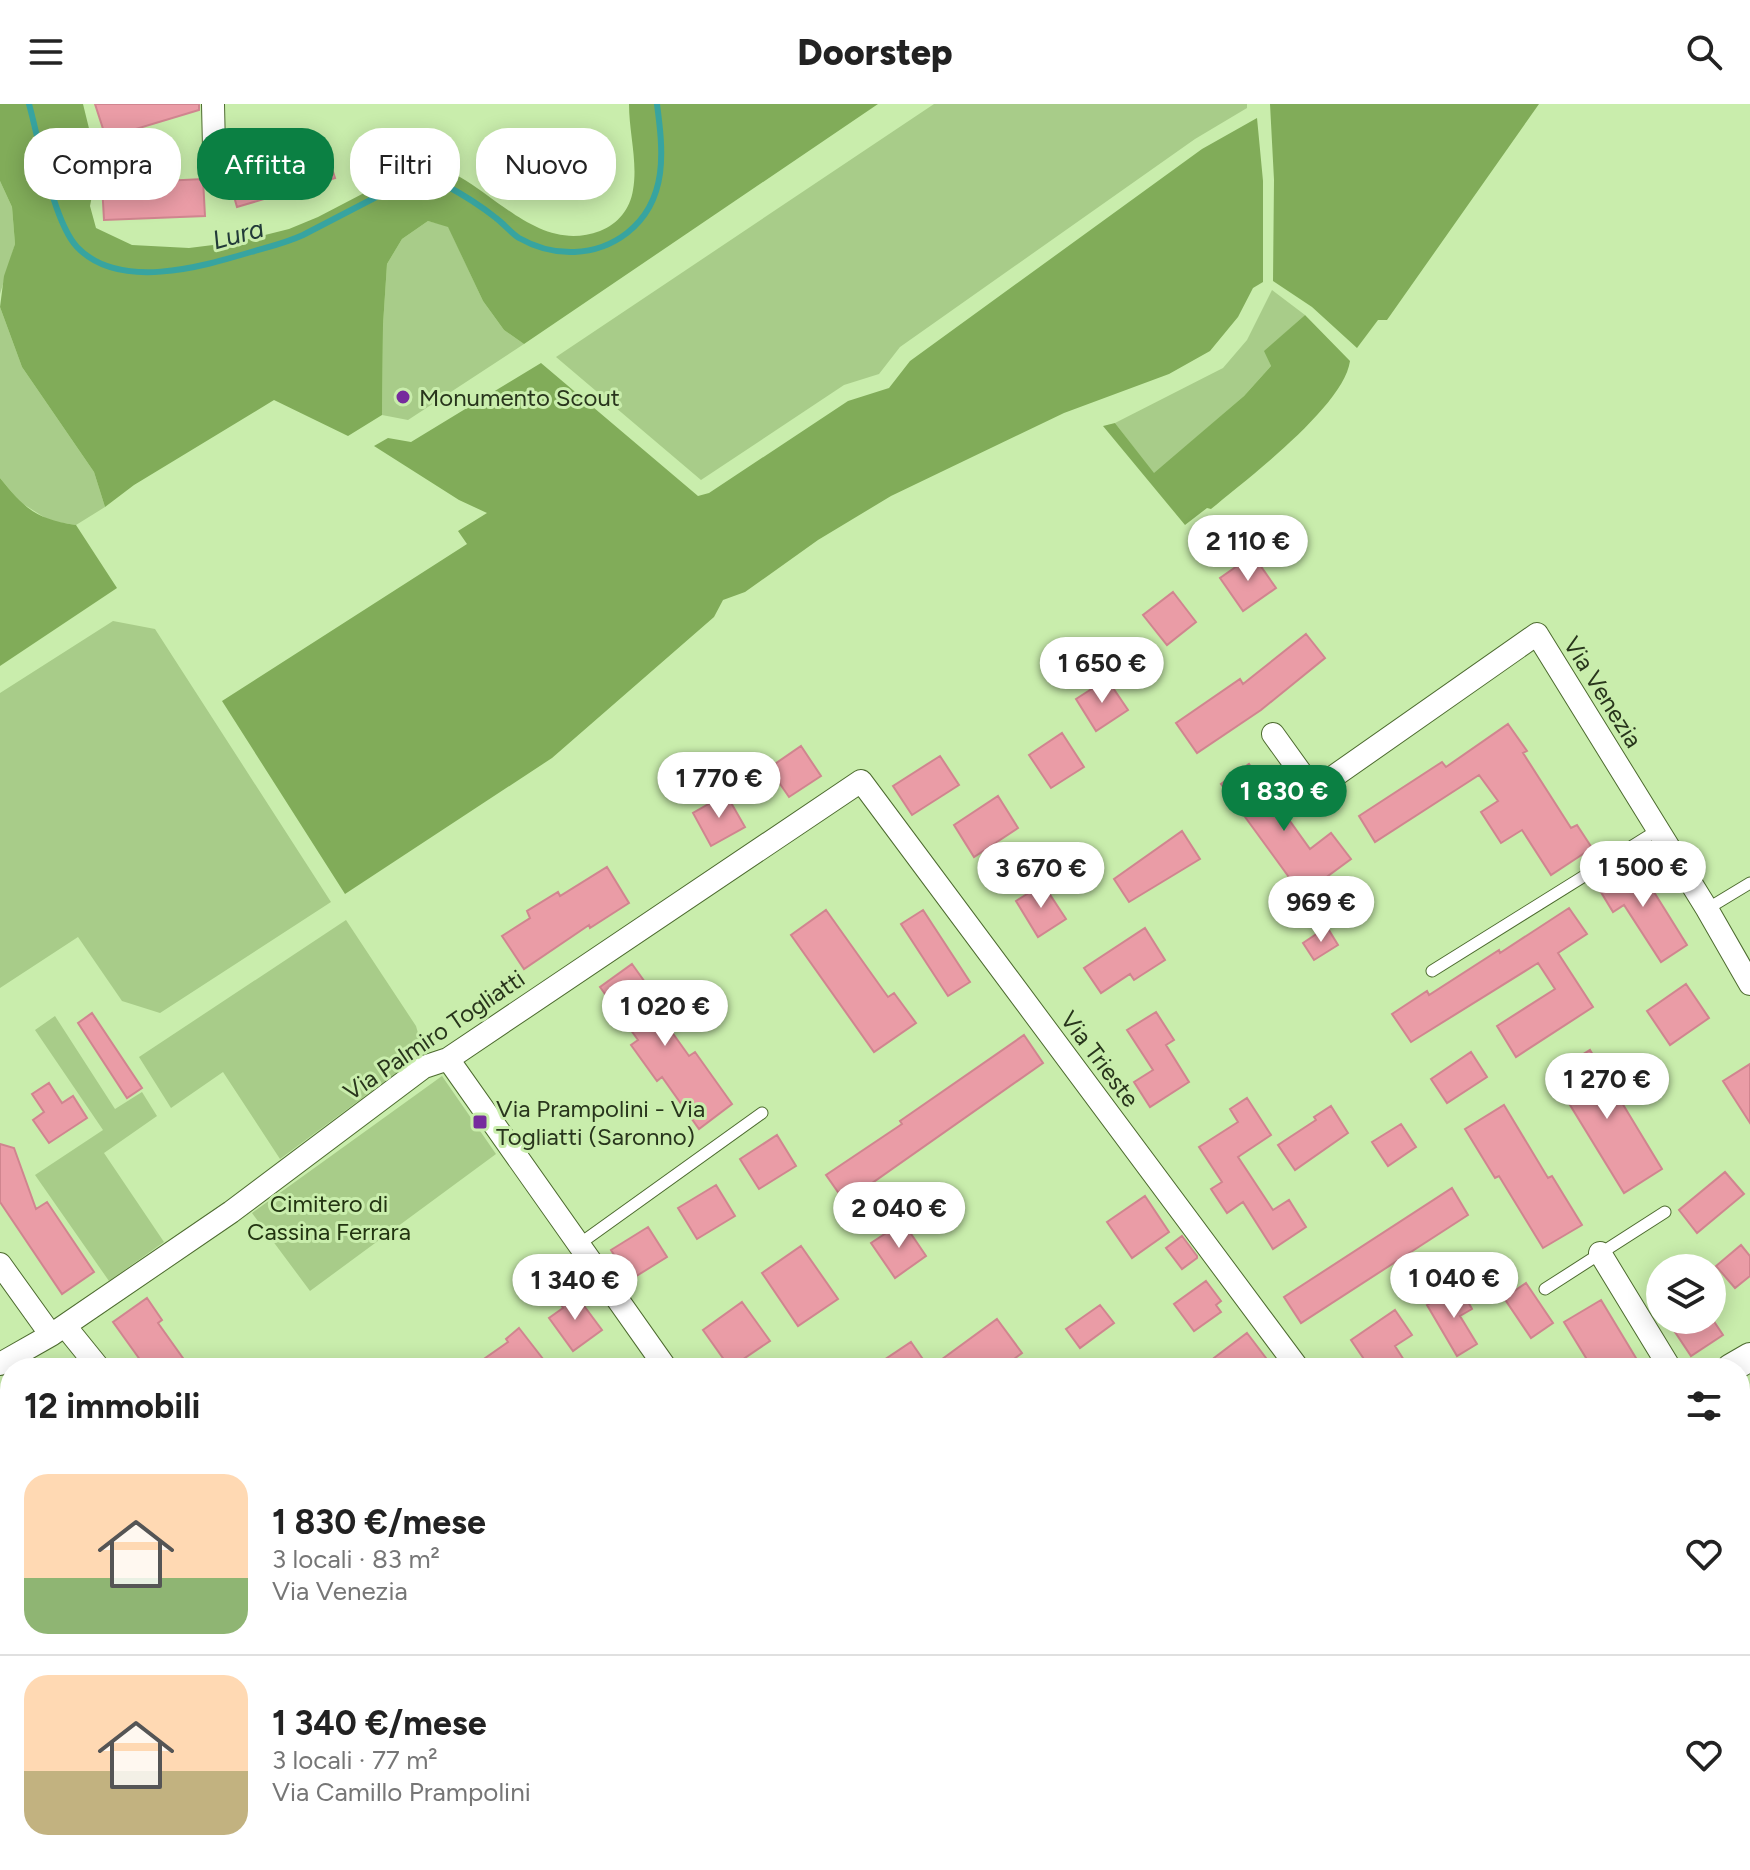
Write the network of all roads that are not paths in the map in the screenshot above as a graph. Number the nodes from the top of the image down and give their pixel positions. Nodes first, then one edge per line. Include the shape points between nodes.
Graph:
1 (213, 104) edge
2 (214, 128) edge
3 (1273, 734) dead end
4 (861, 781) joint
5 (1658, 830) junction
6 (1750, 883) edge
7 (1707, 909) junction
8 (1432, 971) dead end
9 (1750, 984) edge
10 (448, 1059) junction
11 (762, 1113) dead end
12 (1665, 1212) dead end
13 (578, 1245) junction
14 (1600, 1253) junction
15 (0, 1264) edge
16 (1545, 1289) dead end
17 (58, 1331) junction
18 (11, 1358) edge
19 (88, 1358) edge
20 (659, 1358) edge
21 (1291, 1358) edge
22 (1664, 1358) edge

1 - 2 street
3 - 5 street, Via Venezia via 1309,784 1323,784 1537,634
4 - 10 street, Via Palmiro Togliatti
4 - 21 street, Via Trieste
5 - 7 street, Via Venezia
5 - 8 lane
6 - 7 lane
7 - 9 street, Via Venezia
10 - 13 street
10 - 17 street, Via Palmiro Togliatti via 424,1067 231,1212
11 - 13 lane
12 - 14 lane
13 - 20 street
14 - 16 lane
14 - 22 street
15 - 17 street
17 - 18 street, Via Palmiro Togliatti
17 - 19 street

